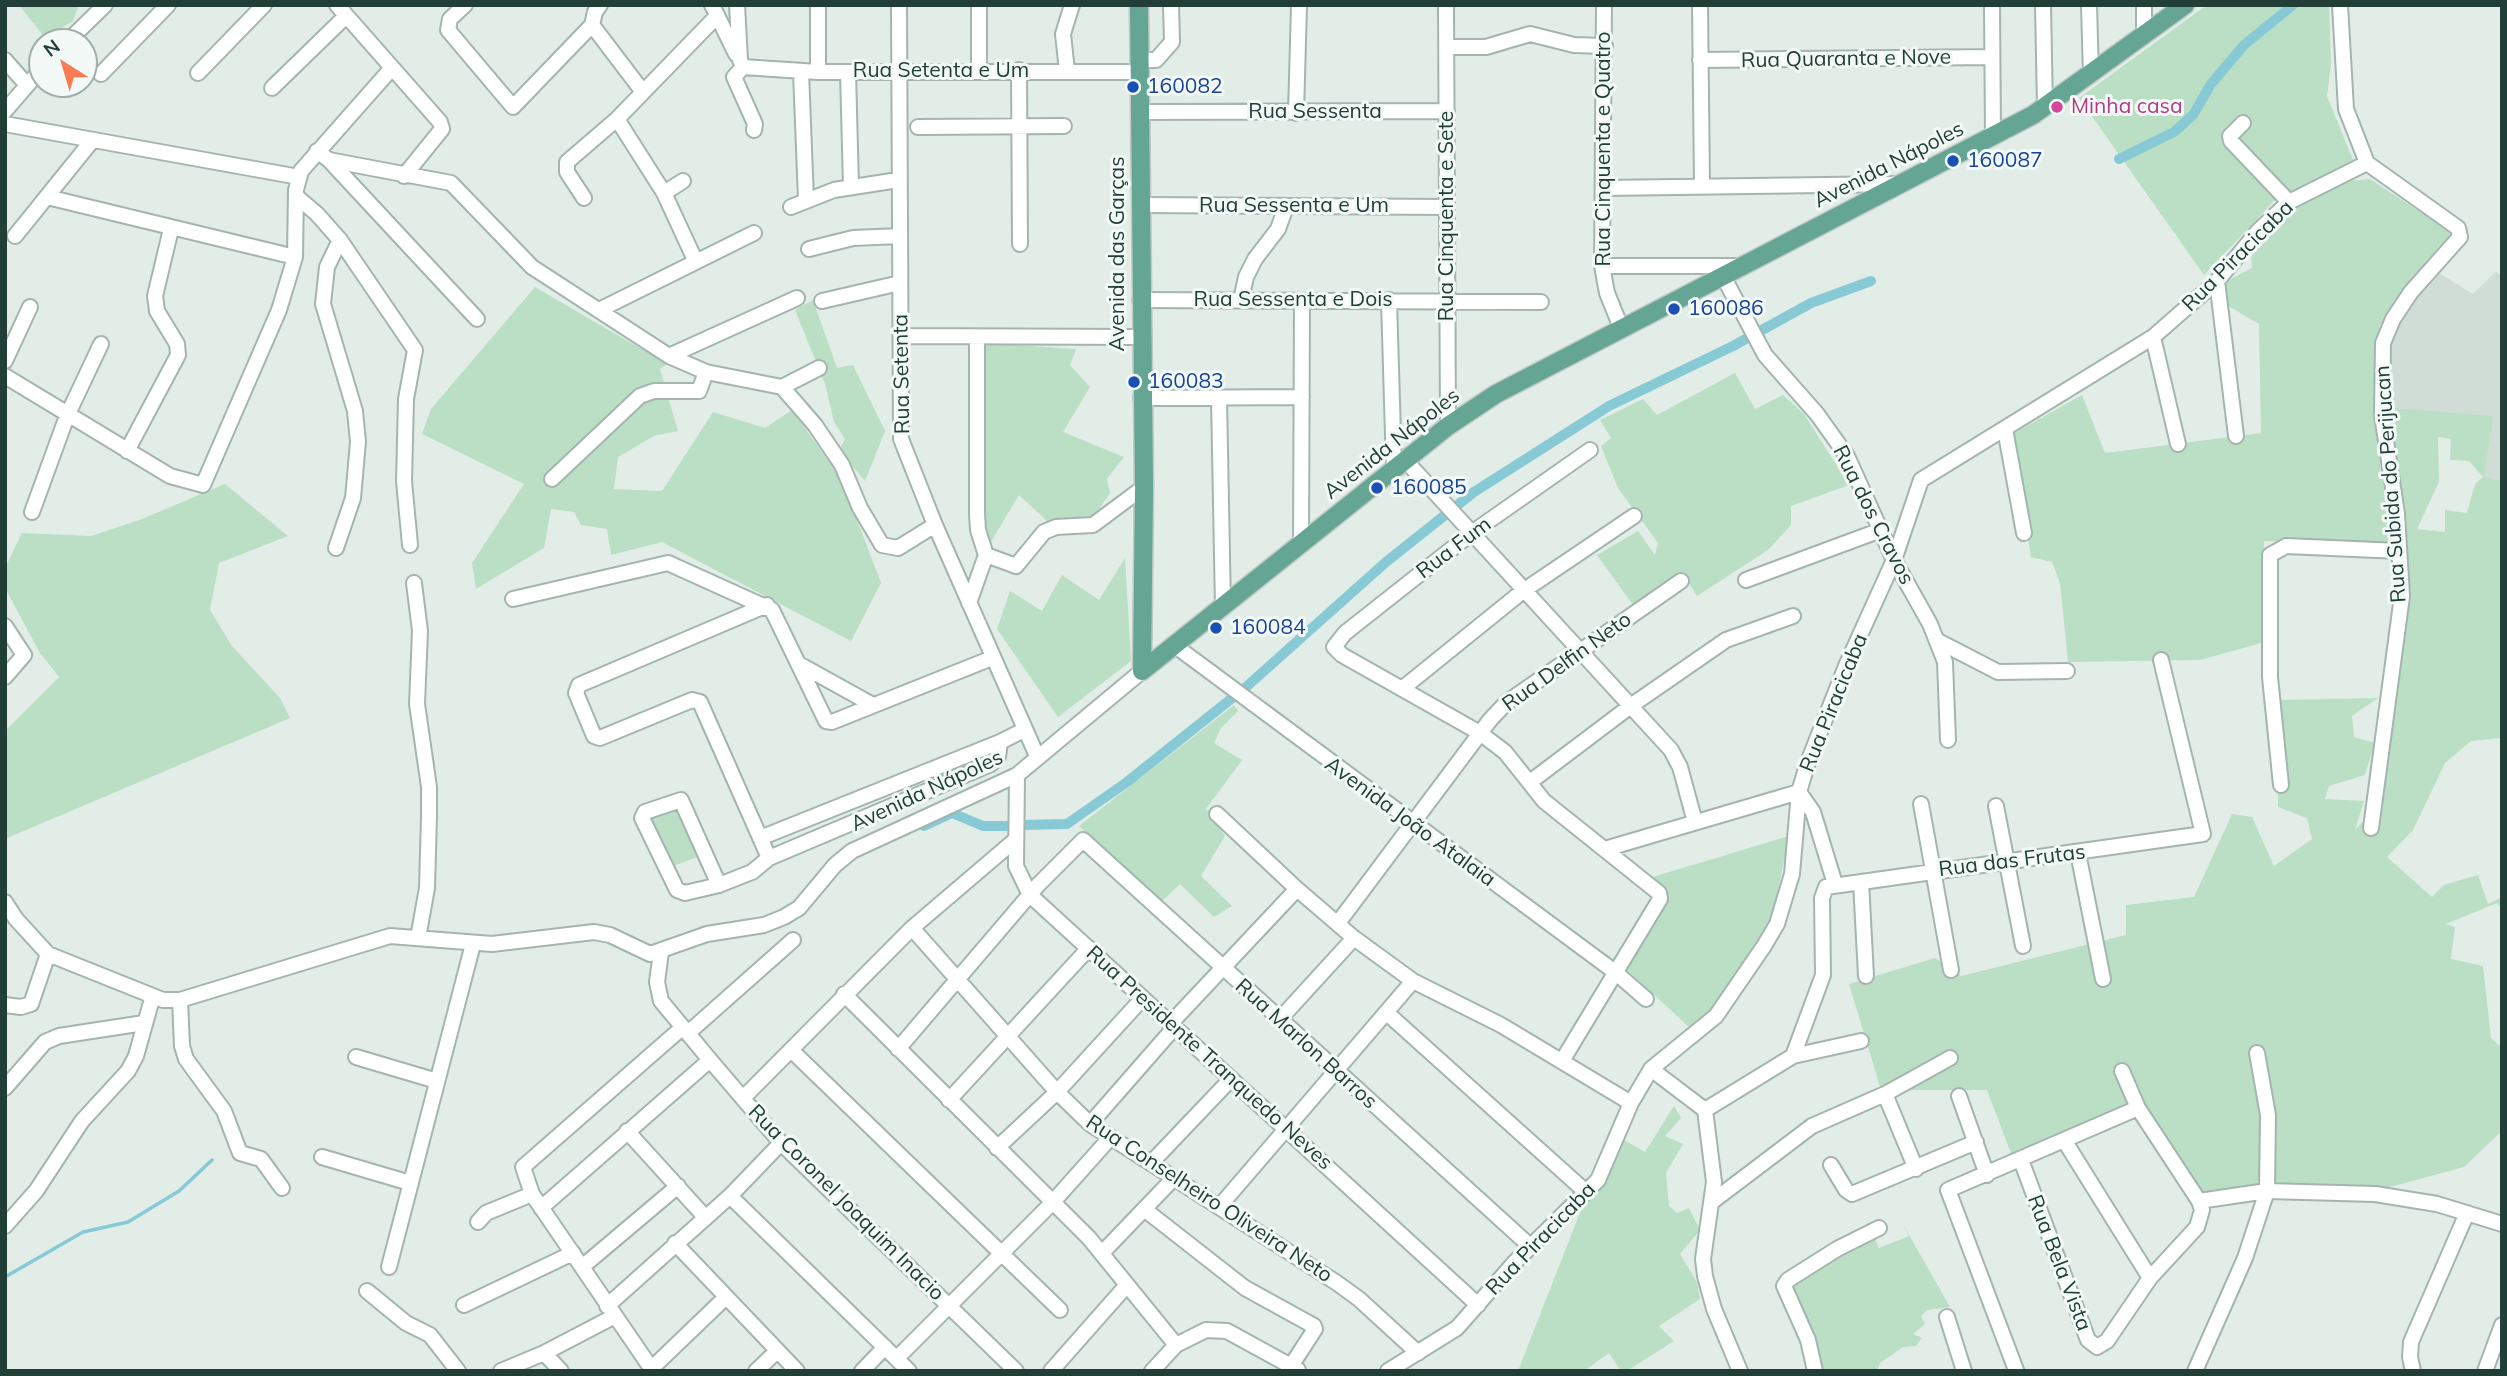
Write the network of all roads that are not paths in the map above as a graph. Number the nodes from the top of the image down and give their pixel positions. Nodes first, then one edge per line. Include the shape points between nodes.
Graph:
1 (105, 5) edge
2 (168, 5) edge
3 (264, 5) edge
4 (465, 5) edge
5 (600, 5) edge
6 (737, 5) edge
7 (818, 5) edge
8 (899, 5) edge
9 (979, 5) edge
10 (1072, 5) edge
11 (1139, 5) edge
12 (1171, 5) edge
13 (1299, 5) edge
14 (1447, 5) edge
15 (1604, 5) edge
16 (1700, 5) edge
17 (1992, 5) edge
18 (2043, 5) edge
19 (2089, 5) edge
20 (2144, 5) edge
21 (2185, 5) edge
22 (2340, 5) edge
23 (342, 10) edge
24 (715, 11) edge
25 (592, 25) junction
26 (81, 28) edge
27 (2144, 36) junction
28 (1605, 46) junction
29 (1448, 47) junction
30 (1992, 57) junction
31 (5, 60) edge
32 (1700, 60) junction
33 (741, 64) junction
34 (1140, 66) junction
35 (391, 69) junction
36 (979, 70) junction
37 (1019, 70) junction
38 (899, 71) junction
39 (1067, 71) junction
40 (801, 72) junction
41 (818, 72) junction
42 (848, 72) junction
43 (198, 73) dead end
44 (101, 74) dead end
45 (2091, 75) junction
46 (26, 85) joint
47 (272, 88) dead end
48 (643, 92) junction
49 (2045, 108) junction
50 (5, 111) edge
51 (1447, 111) junction
52 (1140, 112) junction
53 (1297, 113) junction
54 (617, 119) junction
55 (5, 124) edge
56 (2243, 124) dead end
57 (1019, 126) junction
58 (1064, 126) dead end
59 (918, 128) dead end
60 (754, 130) dead end
61 (1993, 137) junction
62 (91, 142) junction
63 (323, 155) junction
64 (2367, 163) junction
65 (404, 176) junction
66 (299, 177) junction
67 (898, 180) junction
68 (683, 181) dead end
69 (1902, 184) junction
70 (1702, 186) junction
71 (851, 187) junction
72 (1603, 188) junction
73 (664, 193) junction
74 (296, 196) junction
75 (47, 197) junction
76 (584, 198) dead end
77 (806, 200) junction
78 (2289, 202) junction
79 (1140, 205) junction
80 (791, 207) dead end
81 (1286, 207) junction
82 (1447, 207) junction
83 (171, 229) junction
84 (754, 233) dead end
85 (15, 236) dead end
86 (900, 236) junction
87 (340, 240) junction
88 (1020, 244) dead end
89 (809, 249) dead end
90 (295, 257) junction
91 (695, 260) junction
92 (1602, 266) junction
93 (1742, 266) junction
94 (1723, 276) junction
95 (2217, 281) junction
96 (900, 283) junction
97 (797, 298) dead end
98 (1140, 300) junction
99 (1241, 300) junction
100 (1389, 300) junction
101 (1447, 300) junction
102 (822, 301) dead end
103 (1302, 302) junction
104 (1541, 302) dead end
105 (30, 307) dead end
106 (598, 310) junction
107 (477, 319) dead end
108 (1622, 330) junction
109 (901, 336) junction
110 (977, 337) junction
111 (1140, 337) junction
112 (2153, 337) junction
113 (101, 344) dead end
114 (669, 356) junction
115 (5, 361) edge
116 (819, 368) dead end
117 (706, 372) junction
118 (5, 376) edge
119 (782, 387) junction
120 (1302, 397) junction
121 (1141, 398) junction
122 (1219, 398) junction
123 (67, 416) junction
124 (1448, 426) junction
125 (2005, 429) junction
126 (2236, 436) dead end
127 (2178, 444) dead end
128 (1590, 450) dead end
129 (127, 451) junction
130 (1400, 465) junction
131 (551, 479) dead end
132 (1144, 487) junction
133 (32, 512) dead end
134 (1634, 516) dead end
135 (935, 525) junction
136 (1881, 530) junction
137 (1473, 532) junction
138 (2024, 533) dead end
139 (1301, 544) junction
140 (410, 545) dead end
141 (335, 548) dead end
142 (2399, 551) junction
143 (986, 555) junction
144 (1894, 560) junction
145 (1746, 580) dead end
146 (1681, 581) dead end
147 (414, 583) dead end
148 (1523, 591) junction
149 (513, 599) dead end
150 (969, 603) junction
151 (767, 606) junction
152 (1223, 607) junction
153 (1793, 616) dead end
154 (5, 626) edge
155 (1938, 641) junction
156 (1174, 645) junction
157 (1580, 650) junction
158 (992, 658) junction
159 (2161, 660) dead end
160 (799, 664) junction
161 (1142, 671) junction
162 (2067, 671) dead end
163 (5, 677) edge
164 (1403, 688) junction
165 (873, 705) junction
166 (1632, 705) junction
167 (1024, 730) junction
168 (1480, 733) junction
169 (1948, 740) dead end
170 (1000, 742) junction
171 (1037, 756) junction
172 (1017, 775) junction
173 (1531, 782) junction
174 (2281, 785) dead end
175 (1799, 792) junction
176 (1921, 804) dead end
177 (1996, 806) dead end
178 (1217, 814) dead end
179 (1695, 822) junction
180 (1413, 825) junction
181 (2371, 828) dead end
182 (760, 838) junction
183 (1014, 841) junction
184 (1605, 849) junction
185 (2078, 853) junction
186 (769, 858) junction
187 (2005, 861) junction
188 (1932, 870) junction
189 (1861, 882) junction
190 (719, 885) junction
191 (1830, 885) junction
192 (1297, 889) junction
193 (1030, 895) junction
194 (5, 902) edge
195 (1338, 923) junction
196 (912, 928) junction
197 (418, 938) junction
198 (1354, 938) junction
199 (793, 940) dead end
200 (473, 944) junction
201 (2023, 946) dead end
202 (1088, 948) junction
203 (661, 952) junction
204 (48, 954) junction
205 (1224, 969) junction
206 (1951, 970) dead end
207 (1615, 972) junction
208 (1866, 976) dead end
209 (958, 979) junction
210 (2103, 979) dead end
211 (1413, 981) junction
212 (844, 994) junction
213 (152, 999) junction
214 (1142, 999) junction
215 (1646, 999) dead end
216 (180, 1000) junction
217 (5, 1004) edge
218 (1388, 1014) junction
219 (1280, 1019) junction
220 (144, 1023) junction
221 (1172, 1026) junction
222 (686, 1030) junction
223 (1008, 1037) junction
224 (1861, 1041) dead end
225 (898, 1049) junction
226 (791, 1050) junction
227 (2258, 1052) dead end
228 (1793, 1056) junction
229 (356, 1057) dead end
230 (1950, 1058) dead end
231 (710, 1060) junction
232 (1562, 1060) junction
233 (1651, 1069) junction
234 (2122, 1071) dead end
235 (1337, 1073) junction
236 (1231, 1079) junction
237 (437, 1081) junction
238 (5, 1088) edge
239 (1057, 1092) junction
240 (1885, 1094) junction
241 (1959, 1096) dead end
242 (743, 1098) junction
243 (949, 1100) junction
244 (1631, 1103) junction
245 (2138, 1108) junction
246 (1705, 1110) junction
247 (1090, 1124) junction
248 (1285, 1129) junction
249 (627, 1131) junction
250 (1110, 1138) junction
251 (2064, 1140) junction
252 (1976, 1142) junction
253 (781, 1143) junction
254 (997, 1148) junction
255 (322, 1157) dead end
256 (2021, 1160) junction
257 (1151, 1163) junction
258 (1831, 1165) dead end
259 (1916, 1169) junction
260 (1987, 1175) junction
261 (1174, 1178) junction
262 (410, 1183) junction
263 (678, 1186) junction
264 (282, 1188) dead end
265 (2267, 1191) junction
266 (1586, 1192) junction
267 (532, 1194) junction
268 (730, 1196) junction
269 (1713, 1201) junction
270 (2199, 1201) junction
271 (1052, 1203) junction
272 (1219, 1207) junction
273 (541, 1208) junction
274 (1144, 1209) junction
275 (2467, 1213) junction
276 (705, 1217) junction
277 (478, 1222) dead end
278 (2502, 1224) edge
279 (5, 1226) edge
280 (1879, 1228) dead end
281 (675, 1243) junction
282 (1530, 1246) junction
283 (573, 1253) junction
284 (1102, 1253) junction
285 (1000, 1254) junction
286 (389, 1267) dead end
287 (582, 1267) junction
288 (2150, 1278) junction
289 (1127, 1285) junction
290 (367, 1291) dead end
291 (726, 1297) junction
292 (464, 1305) dead end
293 (1478, 1305) junction
294 (948, 1307) junction
295 (1060, 1310) dead end
296 (610, 1311) junction
297 (1947, 1317) dead end
298 (2502, 1325) edge
299 (1176, 1345) junction
300 (885, 1347) junction
301 (777, 1351) junction
302 (544, 1353) junction
303 (1418, 1353) junction
304 (897, 1358) junction
305 (1295, 1368) edge
306 (652, 1370) edge
307 (2017, 1370) edge
308 (458, 1371) edge
309 (501, 1371) edge
310 (561, 1371) edge
311 (756, 1371) edge
312 (797, 1371) edge
313 (862, 1371) edge
314 (909, 1371) edge
315 (1016, 1371) edge
316 (1051, 1371) edge
317 (1152, 1371) edge
318 (1388, 1371) edge
319 (1740, 1371) edge
320 (1815, 1371) edge
321 (1964, 1371) edge
322 (2195, 1371) edge
323 (2413, 1371) edge
324 (2486, 1371) edge

1 - 26 street
2 - 44 street
3 - 43 street
4 - 25 street via 450,19 449,30 508,104 516,107
5 - 25 street
6 - 33 street
7 - 41 street
8 - 38 street, Rua Setenta
9 - 36 street
10 - 39 street via 1062,34
11 - 34 main road, Avenida das Garças
12 - 34 street via 1172,42 1156,60
13 - 53 street
14 - 29 street, Rua Cinquenta e Sete
15 - 28 street, Rua Cinquenta e Quatro
16 - 32 street
17 - 30 street
18 - 49 street
19 - 45 street
20 - 27 street
21 - 27 main road, Avenida Nápoles
22 - 64 street via 2346,109
23 - 35 street
23 - 47 street
24 - 33 street
24 - 48 street
25 - 48 street
27 - 45 main road, Avenida Nápoles
28 - 29 street via 1574,45 1530,34 1486,47
28 - 72 street, Rua Cinquenta e Quatro
29 - 51 street, Rua Cinquenta e Sete
30 - 32 street, Rua Quaranta e Nove
30 - 61 street
31 - 46 street
32 - 70 street
33 - 40 street, Rua Setenta e Um
33 - 60 street via 735,82
34 - 39 street, Rua Setenta e Um
34 - 52 main road, Avenida das Garças
35 - 63 street
35 - 65 street via 442,129
36 - 37 street, Rua Setenta e Um
36 - 38 street, Rua Setenta e Um
37 - 39 street, Rua Setenta e Um
37 - 57 street
38 - 42 street, Rua Setenta e Um
38 - 67 street, Rua Setenta
40 - 41 street, Rua Setenta e Um
40 - 77 street
41 - 42 street, Rua Setenta e Um
42 - 71 street
45 - 49 main road, Avenida Nápoles
46 - 50 street
48 - 54 street
49 - 61 main road, Avenida Nápoles
51 - 53 street, Rua Sessenta
51 - 82 street, Rua Cinquenta e Sete
52 - 53 street, Rua Sessenta
52 - 79 main road, Avenida das Garças
54 - 73 street
54 - 76 street via 567,162 567,172
55 - 62 street
56 - 78 street via 2230,136 2231,141
57 - 58 street
57 - 59 street
57 - 88 street
61 - 69 main road, Avenida Nápoles
62 - 66 street
62 - 75 street
63 - 65 street
63 - 66 street
63 - 107 street
64 - 78 street, Rua Piracicaba
64 - 142 street, Rua Subida do Perijucan via 2460,232 2411,292 2383,343 2382,415
65 - 106 street via 451,183 517,254
66 - 74 street
67 - 71 street
67 - 86 street, Rua Setenta
68 - 73 street
69 - 70 street
69 - 93 main road, Avenida Nápoles
70 - 72 street
71 - 77 street
72 - 92 street, Rua Cinquenta e Quatro
73 - 91 street
74 - 87 street
74 - 90 street
75 - 83 street
75 - 85 street
77 - 80 street
78 - 95 street, Rua Piracicaba
79 - 81 street, Rua Sessenta e Um
79 - 98 main road, Avenida das Garças
81 - 82 street, Rua Sessenta e Um
81 - 99 street via 1278,229 1246,277
82 - 101 street, Rua Cinquenta e Sete
83 - 90 street
83 - 129 street via 155,296 157,311 177,344 178,355
84 - 91 street
86 - 89 street via 843,240
86 - 96 street, Rua Setenta
87 - 140 street via 415,350 406,399 404,481
87 - 141 street via 327,267 323,304 355,411 358,442 353,498
90 - 129 street via 266,345 203,485 170,476
91 - 106 street
92 - 93 street
92 - 108 street, Rua Cinquenta e Quatro
93 - 94 main road, Avenida Nápoles
94 - 108 main road, Avenida Nápoles
94 - 136 street, Rua dos Cravos via 1765,355 1818,414 1847,456
95 - 112 street, Rua Piracicaba
95 - 126 street
96 - 102 street
96 - 109 street, Rua Setenta
97 - 114 street
98 - 99 street, Rua Sessenta e Dois
98 - 111 main road, Avenida das Garças
99 - 103 street, Rua Sessenta e Dois
100 - 101 street, Rua Sessenta e Dois
100 - 103 street, Rua Sessenta e Dois
100 - 130 street
101 - 104 street, Rua Sessenta e Dois
101 - 124 street, Rua Cinquenta e Sete
103 - 120 street
105 - 115 street
106 - 114 street
108 - 124 main road, Avenida Nápoles via 1496,394
109 - 110 street
109 - 135 street, Rua Setenta via 901,439
110 - 111 street
110 - 143 street via 977,514
111 - 121 main road, Avenida das Garças
112 - 125 street, Rua Piracicaba
112 - 127 street
113 - 123 street
114 - 117 street
116 - 119 street
117 - 119 street
117 - 131 street via 699,391 654,391 640,396
118 - 123 street
119 - 135 street via 842,465 860,508 883,545 898,548
120 - 122 street
120 - 139 street
121 - 122 street
121 - 132 main road, Avenida das Garças
122 - 152 street
123 - 129 street
123 - 133 street
124 - 130 main road, Avenida Nápoles
125 - 138 street
125 - 144 street, Rua Piracicaba via 1921,480
128 - 137 street, Rua Fum
130 - 137 street
130 - 139 main road, Avenida Nápoles
132 - 143 street via 1093,525 1044,532 1016,566
132 - 161 main road, Avenida das Garças
134 - 148 street
135 - 150 street, Rua Setenta
136 - 144 street, Rua dos Cravos
136 - 145 street
137 - 148 street
137 - 164 street, Rua Fum via 1345,633 1334,647
139 - 152 main road, Avenida Nápoles
142 - 174 street via 2286,546 2270,555 2270,677
142 - 181 street, Rua Subida do Perijucan via 2402,596
143 - 150 street
144 - 155 street, Rua dos Cravos
144 - 175 street, Rua Piracicaba via 1846,666
146 - 157 street, Rua Delfin Neto
147 - 197 street via 420,631 417,715 429,787 427,888
148 - 157 street
148 - 164 street
149 - 151 street via 668,563
150 - 158 street, Rua Setenta
151 - 160 street via 780,619
151 - 182 street via 579,685 576,693 594,736 600,738 692,700 700,702
152 - 156 main road, Avenida Nápoles
153 - 166 street via 1726,640
154 - 163 street via 24,659
155 - 162 street via 1998,672
155 - 169 street, Rua dos Cravos via 1948,685
156 - 161 main road, Avenida Nápoles
156 - 180 street, Avenida João Atalaia
157 - 166 street
157 - 168 street, Rua Delfin Neto via 1506,703
158 - 165 street
158 - 167 street, Rua Setenta
159 - 185 street, Rua das Frutas via 2205,831
160 - 165 street
160 - 165 street via 826,721
161 - 171 street, Avenida Nápoles
164 - 168 street
166 - 173 street
166 - 179 street via 1677,758
167 - 170 street
167 - 171 street, Rua Setenta
168 - 173 street via 1516,761
168 - 180 street, Rua Delfin Neto
170 - 182 street
170 - 186 street via 998,757 991,764
171 - 172 street, Avenida Nápoles
172 - 183 street, Rua Presidente Tranquedo Neves
172 - 203 street, Avenida Nápoles via 852,851 835,864 799,908 784,917 764,925 707,934
173 - 184 street via 1567,822
175 - 179 street
175 - 191 street via 1813,812
175 - 233 street, Rua Piracicaba via 1792,874 1777,924 1716,1016
176 - 188 street
177 - 187 street
178 - 192 street
179 - 184 street
180 - 195 street, Rua Delfin Neto
180 - 207 street, Avenida João Atalaia
182 - 186 street
183 - 193 street, Rua Presidente Tranquedo Neves via 1016,866
183 - 196 street
184 - 207 street via 1659,893 1660,899
185 - 187 street, Rua das Frutas
185 - 210 street
186 - 190 street via 752,872
187 - 188 street, Rua das Frutas
187 - 201 street
188 - 189 street, Rua das Frutas
188 - 206 street
189 - 191 street, Rua das Frutas
189 - 208 street
190 - 190 street via 681,800 645,812 642,818 677,890 685,893
191 - 228 street via 1822,892 1823,975
192 - 195 street
192 - 205 street
193 - 202 street, Rua Presidente Tranquedo Neves
193 - 205 street, Rua Marlon Barros via 1083,840
193 - 209 street
194 - 204 street
195 - 198 street
196 - 209 street, Rua Conselheiro Oliveira Neto
196 - 212 street
197 - 200 street
197 - 216 street via 376,939
198 - 211 street
198 - 219 street
199 - 222 street
200 - 203 street via 594,932 650,954
200 - 237 street
202 - 214 street, Rua Presidente Tranquedo Neves
202 - 223 street
203 - 222 street, Rua Coronel Joaquim Inacio via 658,994
204 - 213 street
204 - 217 street via 31,1004
205 - 219 street, Rua Marlon Barros
205 - 221 street
207 - 215 street, Avenida João Atalaia
207 - 232 street
209 - 223 street, Rua Conselheiro Oliveira Neto
209 - 225 street
211 - 218 street
211 - 232 street
212 - 225 street
212 - 226 street
213 - 216 street
213 - 220 street
214 - 221 street, Rua Presidente Tranquedo Neves
214 - 239 street
216 - 264 street via 186,1059 224,1111 240,1153 261,1159
218 - 235 street
218 - 266 street
219 - 235 street, Rua Marlon Barros
220 - 238 street via 52,1039
220 - 279 street via 128,1071 82,1121 36,1191
221 - 236 street, Rua Presidente Tranquedo Neves
221 - 247 street
222 - 231 street, Rua Coronel Joaquim Inacio
222 - 267 street via 527,1160 523,1174
223 - 239 street, Rua Conselheiro Oliveira Neto
223 - 243 street
224 - 228 street
225 - 243 street
226 - 242 street
226 - 285 street
227 - 265 street via 2267,1115
228 - 246 street
229 - 237 street
230 - 240 street
231 - 242 street, Rua Coronel Joaquim Inacio
231 - 249 street
232 - 244 street
233 - 244 street, Rua Piracicaba
233 - 246 street
234 - 245 street
235 - 248 street
235 - 282 street, Rua Marlon Barros
236 - 248 street, Rua Presidente Tranquedo Neves
236 - 257 street
237 - 262 street
239 - 247 street, Rua Conselheiro Oliveira Neto
239 - 254 street
240 - 259 street
240 - 269 street via 1812,1126
241 - 252 street
242 - 253 street, Rua Coronel Joaquim Inacio
243 - 254 street
244 - 266 street, Rua Piracicaba via 1604,1169
245 - 251 street
245 - 270 street
246 - 269 street
247 - 250 street, Rua Conselheiro Oliveira Neto
248 - 272 street
248 - 293 street, Rua Presidente Tranquedo Neves
249 - 263 street
249 - 273 street
250 - 257 street, Rua Conselheiro Oliveira Neto
250 - 271 street
251 - 256 street
251 - 288 street
252 - 259 street
252 - 260 street
253 - 268 street
253 - 294 street, Rua Coronel Joaquim Inacio
254 - 271 street
255 - 262 street
256 - 260 street
256 - 288 street, Rua Bela Vista via 2092,1345 2107,1340
257 - 261 street, Rua Conselheiro Oliveira Neto
258 - 259 street via 1852,1194
260 - 307 street via 1948,1190
261 - 272 street, Rua Conselheiro Oliveira Neto
261 - 274 street
262 - 286 street
263 - 276 street
263 - 287 street
265 - 270 street
265 - 275 street via 2375,1194
265 - 322 street via 2245,1258
266 - 282 street, Rua Piracicaba
267 - 273 street
267 - 277 street via 486,1213
268 - 276 street
268 - 300 street
269 - 319 street via 1703,1259 1705,1276
270 - 288 street, Rua Bela Vista via 2202,1210 2197,1227
271 - 284 street
271 - 285 street
272 - 303 street, Rua Conselheiro Oliveira Neto via 1359,1298
273 - 283 street
274 - 284 street
274 - 305 street via 1245,1288 1314,1326
275 - 278 street
275 - 323 street via 2411,1342
276 - 281 street
280 - 320 street via 1837,1249 1784,1286 1808,1340
281 - 291 street
281 - 296 street
282 - 293 street, Rua Piracicaba
283 - 287 street
283 - 292 street
284 - 289 street
285 - 294 street
285 - 295 street
287 - 296 street
289 - 299 street
289 - 316 street
290 - 308 street via 406,1323 430,1335
291 - 301 street
291 - 306 street
293 - 303 street, Rua Piracicaba via 1457,1328
294 - 304 street
294 - 315 street, Rua Coronel Joaquim Inacio
296 - 302 street
296 - 306 street
297 - 321 street
298 - 324 street
299 - 305 street via 1206,1330 1227,1331
299 - 317 street
300 - 304 street
300 - 313 street
301 - 311 street
301 - 312 street
302 - 309 street
302 - 310 street
303 - 318 street, Rua Piracicaba
304 - 314 street

